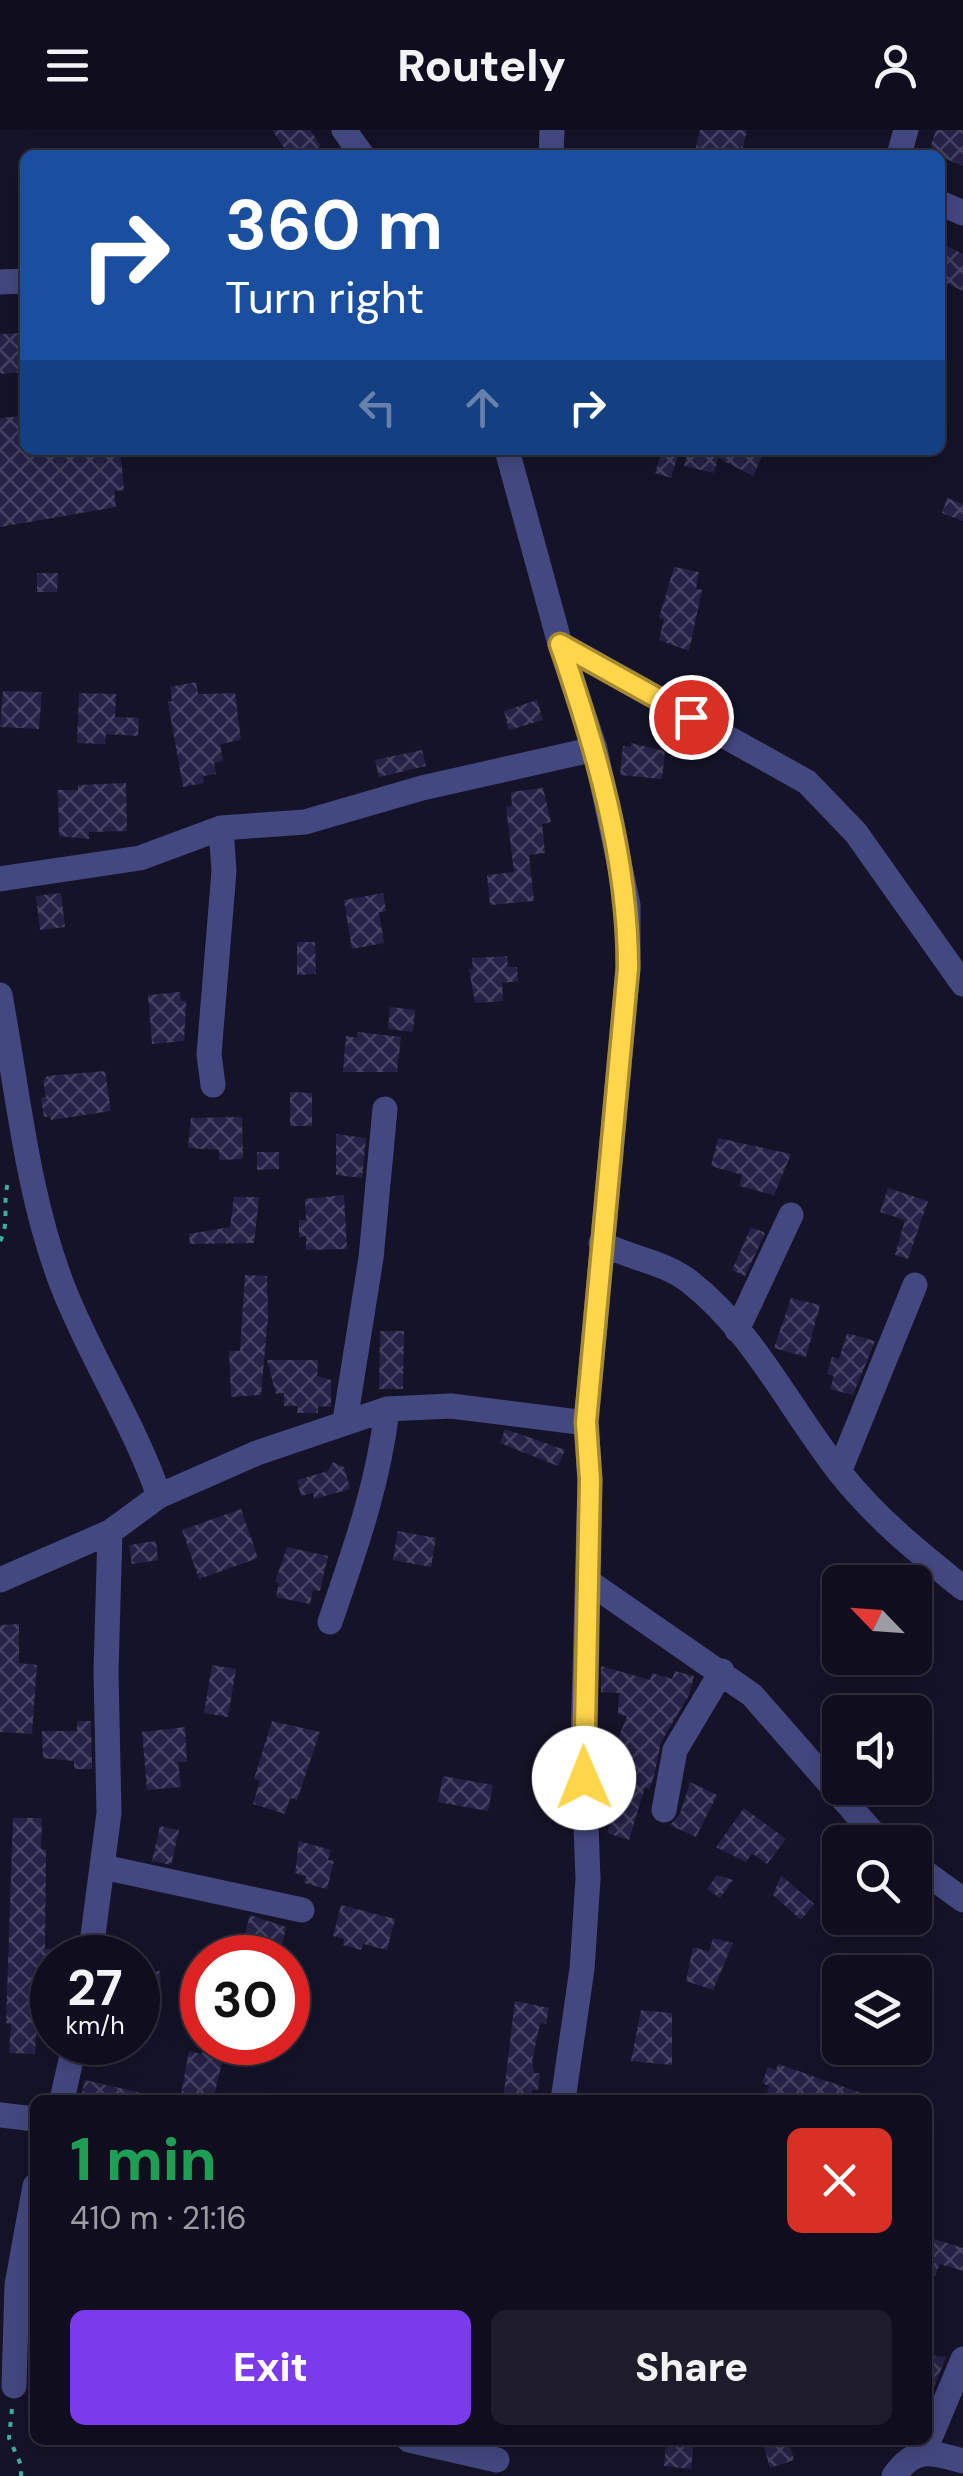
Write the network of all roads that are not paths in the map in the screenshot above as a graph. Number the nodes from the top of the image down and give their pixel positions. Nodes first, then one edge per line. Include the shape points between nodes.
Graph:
1 (509, 455) edge
2 (560, 644) junction
3 (595, 749) junction
4 (221, 828) junction
5 (0, 878) edge
6 (963, 984) edge
7 (0, 996) edge
8 (213, 1085) dead end
9 (386, 1109) dead end
10 (792, 1215) dead end
11 (600, 1243) junction
12 (915, 1285) dead end
13 (737, 1330) junction
14 (387, 1410) junction
15 (345, 1421) junction
16 (586, 1422) junction
17 (839, 1472) junction
18 (158, 1496) junction
19 (110, 1532) junction
20 (0, 1580) edge
21 (589, 1582) junction
22 (963, 1588) edge
23 (330, 1622) dead end
24 (722, 1672) junction
25 (664, 1810) dead end
26 (866, 1825) edge
27 (103, 1866) junction
28 (932, 1876) edge
29 (962, 1896) edge
30 (302, 1910) dead end
31 (93, 1935) edge
32 (69, 2065) edge
33 (63, 2095) edge
34 (563, 2095) edge
35 (0, 2115) edge
36 (30, 2119) edge
37 (30, 2241) edge
38 (26, 2285) edge
39 (963, 2358) edge
40 (14, 2386) road end
41 (932, 2433) edge
42 (432, 2445) edge
43 (927, 2445) edge
44 (925, 2450) junction
45 (497, 2459) edge
46 (963, 2461) edge
47 (894, 2476) edge

1 - 2 street
2 - 3 street
2 - 6 street via 807,782 856,833
3 - 4 street via 305,822
3 - 11 street via 628,920
4 - 5 street via 140,858
4 - 8 street
7 - 18 street via 47,1241 104,1379 142,1444
9 - 15 street
10 - 13 street
11 - 13 street via 658,1262 691,1282
11 - 16 street
12 - 17 street
13 - 17 street
14 - 15 street
14 - 16 street via 451,1406
14 - 23 street via 365,1519
15 - 18 street
16 - 21 street
17 - 22 street via 884,1526
18 - 19 street
19 - 20 street
19 - 27 street
21 - 24 street
21 - 34 street via 583,1744 588,1879
24 - 25 street via 675,1750
24 - 26 street via 752,1695
27 - 30 street
27 - 31 street
28 - 29 street
32 - 33 street
35 - 36 street
37 - 38 street
38 - 40 street
39 - 41 street
42 - 45 street
43 - 44 street
44 - 46 street
44 - 47 street via 907,2456

